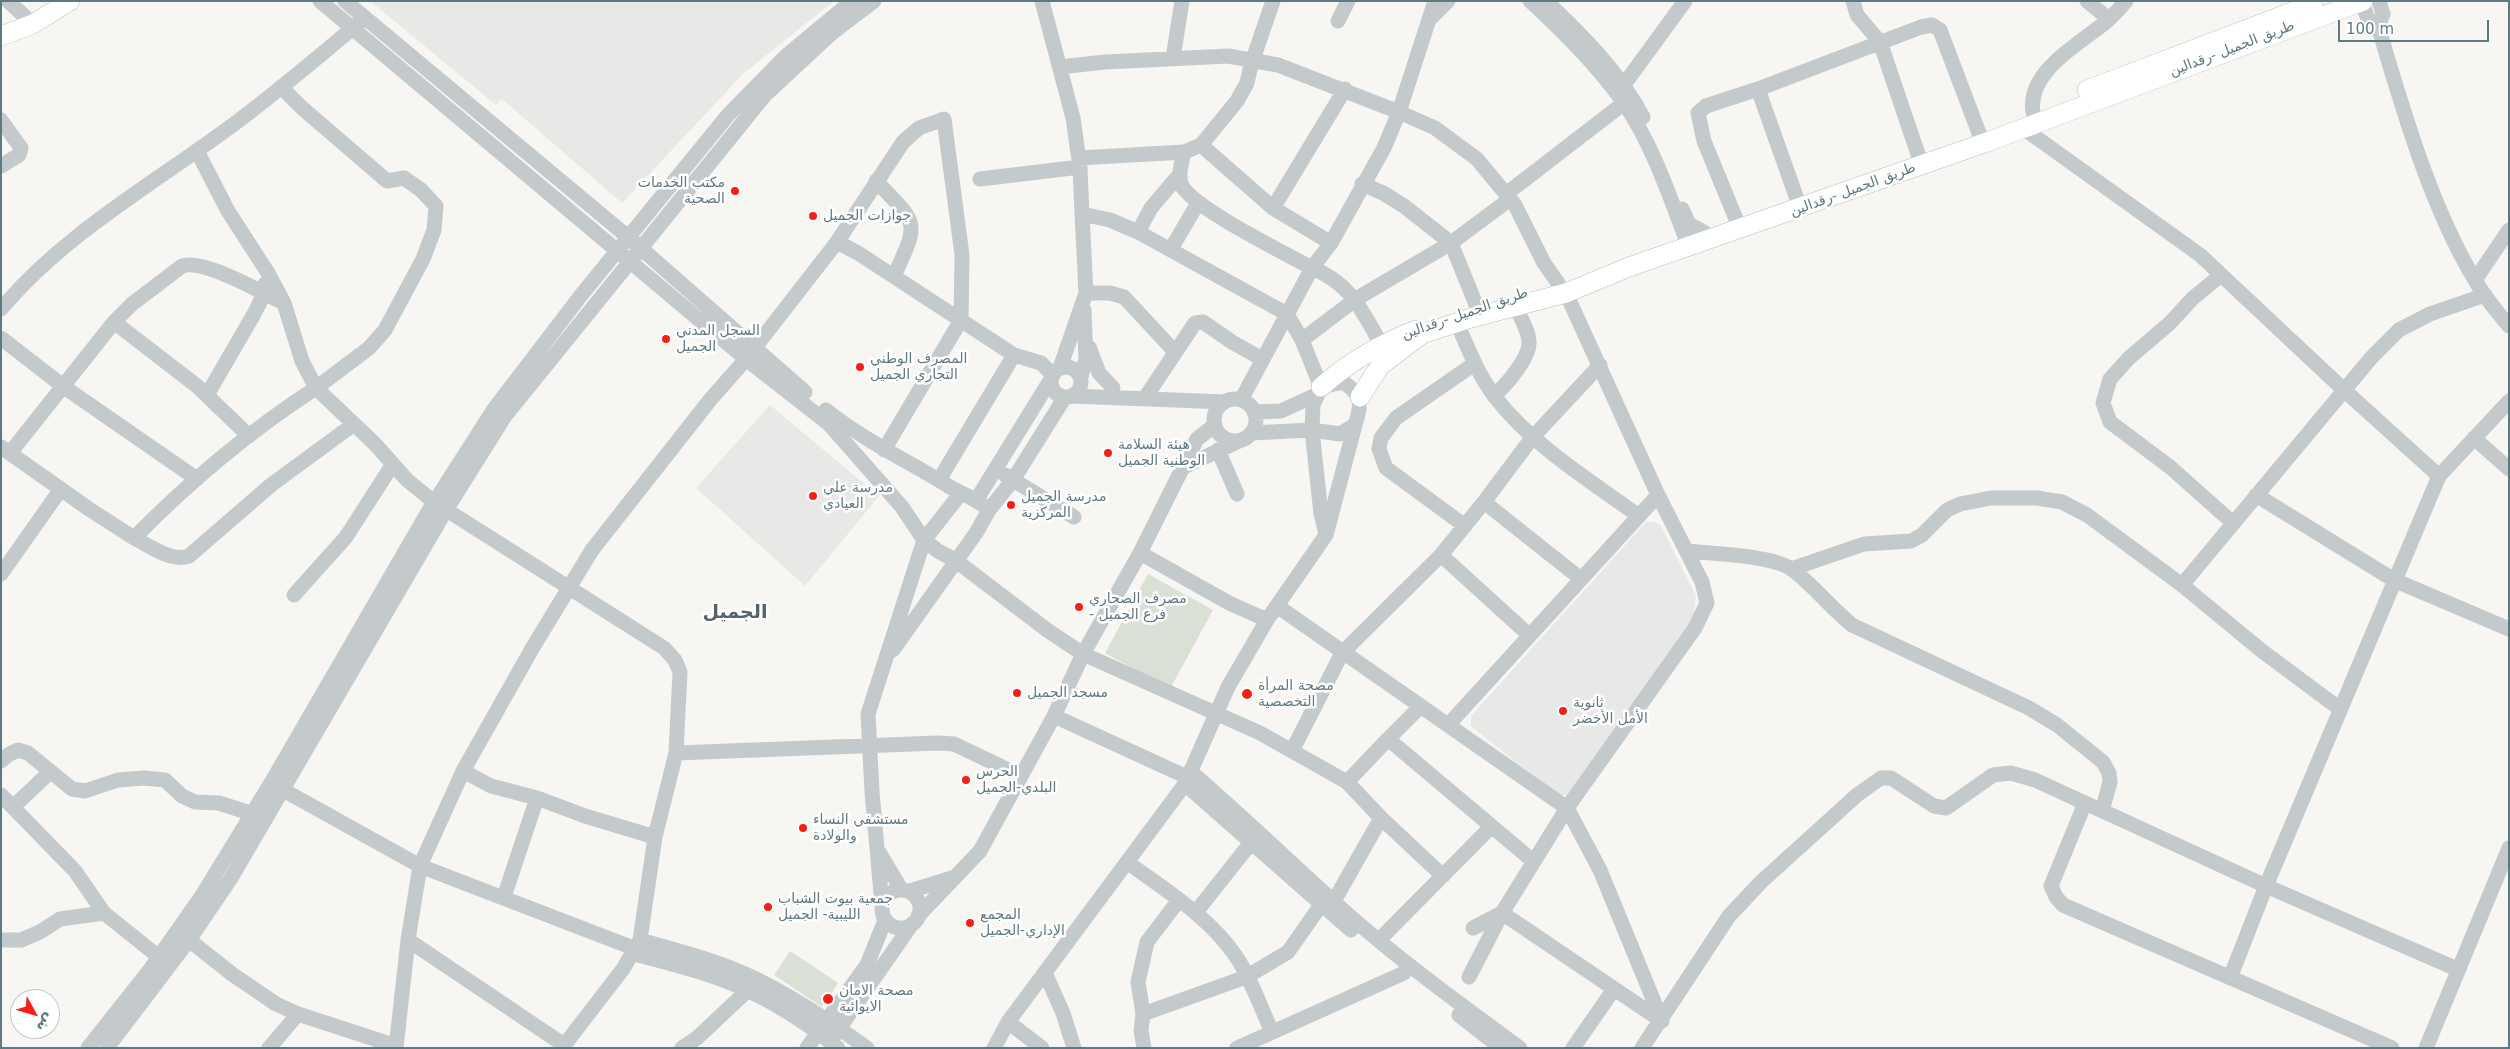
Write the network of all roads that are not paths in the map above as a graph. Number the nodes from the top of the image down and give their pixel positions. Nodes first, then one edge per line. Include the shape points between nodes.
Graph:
1 (8, 1) edge
2 (70, 1) edge
3 (320, 1) edge
4 (345, 1) edge
5 (852, 1) edge
6 (874, 1) edge
7 (1042, 1) edge
8 (1050, 1) edge
9 (1182, 1) edge
10 (1273, 1) edge
11 (1348, 1) edge
12 (1435, 1) edge
13 (1448, 1) edge
14 (1530, 1) edge
15 (1546, 1) edge
16 (1685, 1) edge
17 (1853, 1) edge
18 (2087, 1) edge
19 (2126, 1) edge
20 (2322, 1) edge
21 (2366, 1) edge
22 (365, 18) junction
23 (2109, 19) junction
24 (1430, 20) junction
25 (1338, 21) dead end
26 (33, 24) junction
27 (353, 28) junction
28 (1, 36) edge
29 (1880, 42) junction
30 (1173, 58) junction
31 (1253, 61) junction
32 (1064, 72) junction
33 (1623, 86) junction
34 (282, 87) junction
35 (1345, 89) junction
36 (1758, 89) junction
37 (1624, 103) junction
38 (1399, 112) junction
39 (1, 120) edge
40 (2028, 120) junction
41 (1979, 132) junction
42 (1201, 146) junction
43 (197, 151) junction
44 (1184, 152) junction
45 (1918, 154) junction
46 (1079, 162) junction
47 (1, 166) edge
48 (1179, 175) junction
49 (980, 179) dead end
50 (876, 181) junction
51 (1362, 184) junction
52 (1508, 196) junction
53 (1797, 199) junction
54 (1198, 203) junction
55 (1273, 208) junction
56 (1082, 214) junction
57 (1736, 219) junction
58 (2509, 230) edge
59 (1138, 232) junction
60 (1704, 232) junction
61 (628, 237) junction
62 (837, 242) junction
63 (1689, 242) junction
64 (1331, 243) junction
65 (1451, 243) junction
66 (642, 249) junction
67 (1171, 249) junction
68 (617, 251) junction
69 (630, 262) junction
70 (1312, 268) junction
71 (268, 273) junction
72 (2221, 275) junction
73 (894, 276) junction
74 (2474, 280) junction
75 (1562, 288) junction
76 (262, 293) junction
77 (2485, 295) junction
78 (1084, 298) junction
79 (1356, 299) junction
80 (284, 303) junction
81 (1477, 307) junction
82 (1516, 307) junction
83 (1, 309) edge
84 (1287, 314) junction
85 (961, 320) junction
86 (114, 322) junction
87 (1457, 323) junction
88 (2509, 326) edge
89 (1086, 337) junction
90 (1, 338) edge
91 (1302, 340) junction
92 (1381, 344) junction
93 (1175, 352) junction
94 (751, 353) junction
95 (1014, 355) junction
96 (1262, 359) junction
97 (1474, 364) junction
98 (1600, 365) junction
99 (1055, 374) junction
100 (1081, 379) junction
101 (64, 387) junction
102 (316, 388) junction
103 (1113, 388) junction
104 (2344, 390) junction
105 (1319, 391) junction
106 (207, 395) junction
107 (1494, 396) junction
108 (1068, 397) junction
109 (1098, 397) junction
110 (1140, 397) junction
111 (1360, 397) junction
112 (1241, 400) junction
113 (1190, 401) junction
114 (1225, 402) junction
115 (2509, 402) edge
116 (1254, 412) junction
117 (1057, 413) junction
118 (354, 424) junction
119 (1214, 424) junction
120 (1355, 425) junction
121 (1312, 430) junction
122 (1270, 433) junction
123 (249, 436) junction
124 (1245, 437) junction
125 (1532, 438) junction
126 (2474, 438) junction
127 (6, 450) edge
128 (884, 450) junction
129 (1218, 450) junction
130 (393, 464) junction
131 (1184, 467) junction
132 (2509, 469) edge
133 (995, 470) junction
134 (1316, 473) junction
135 (2439, 476) junction
136 (197, 479) junction
137 (940, 480) junction
138 (1013, 480) junction
139 (61, 489) junction
140 (960, 493) junction
141 (1237, 494) dead end
142 (1658, 495) junction
143 (2256, 495) junction
144 (977, 499) junction
145 (1484, 502) junction
146 (440, 506) junction
147 (989, 510) junction
148 (1638, 516) junction
149 (1074, 517) dead end
150 (2233, 523) junction
151 (1465, 526) junction
152 (1326, 535) junction
153 (134, 538) junction
154 (924, 540) junction
155 (1687, 552) junction
156 (1140, 553) junction
157 (1441, 554) junction
158 (955, 560) junction
159 (1791, 569) junction
160 (1, 574) edge
161 (1582, 579) junction
162 (2394, 580) junction
163 (2182, 585) junction
164 (568, 587) junction
165 (294, 595) dead end
166 (1277, 606) junction
167 (1267, 620) junction
168 (2509, 629) edge
169 (1529, 636) junction
170 (1083, 654) junction
171 (1342, 654) junction
172 (882, 666) junction
173 (1420, 708) junction
174 (2340, 710) junction
175 (1215, 712) junction
176 (1054, 716) junction
177 (1449, 724) junction
178 (1388, 738) junction
179 (870, 744) junction
180 (1292, 751) junction
181 (676, 753) junction
182 (1, 761) edge
183 (464, 771) junction
184 (50, 772) junction
185 (1021, 776) junction
186 (1187, 778) junction
187 (1347, 782) junction
188 (277, 786) junction
189 (1, 794) edge
190 (537, 798) junction
191 (2085, 802) junction
192 (13, 807) junction
193 (1567, 808) junction
194 (2102, 811) junction
195 (253, 814) junction
196 (1381, 818) junction
197 (1492, 827) junction
198 (655, 837) junction
199 (1256, 837) junction
200 (876, 848) junction
201 (2509, 849) edge
202 (1533, 861) junction
203 (1127, 862) junction
204 (420, 866) junction
205 (1443, 876) junction
206 (956, 877) junction
207 (2266, 886) junction
208 (905, 890) junction
209 (504, 896) junction
210 (1179, 900) junction
211 (1327, 903) junction
212 (882, 905) junction
213 (1196, 912) junction
214 (104, 913) junction
215 (1502, 913) junction
216 (885, 920) junction
217 (915, 920) junction
218 (1473, 928) dead end
219 (1, 940) edge
220 (189, 940) junction
221 (408, 940) junction
222 (1379, 940) junction
223 (636, 948) junction
224 (159, 957) junction
225 (2457, 969) junction
226 (1045, 973) junction
227 (1404, 973) junction
228 (1246, 977) junction
229 (1469, 977) dead end
230 (2230, 978) junction
231 (1614, 989) junction
232 (748, 990) junction
233 (298, 1014) junction
234 (1143, 1014) junction
235 (1662, 1021) junction
236 (1008, 1022) junction
237 (821, 1027) junction
238 (840, 1028) junction
239 (1272, 1032) junction
240 (373, 1044) edge
241 (563, 1046) edge
242 (832, 1046) edge
243 (396, 1047) edge
244 (88, 1048) edge
245 (107, 1048) edge
246 (269, 1048) edge
247 (682, 1048) edge
248 (807, 1048) edge
249 (867, 1048) edge
250 (994, 1048) edge
251 (1042, 1048) edge
252 (1074, 1048) edge
253 (1144, 1048) edge
254 (1236, 1048) edge
255 (1501, 1048) edge
256 (1520, 1048) edge
257 (1573, 1048) edge
258 (1642, 1048) edge
259 (2392, 1048) edge
260 (2426, 1048) edge

1 - 26 street
2 - 26 main road
3 - 27 street
4 - 22 street
5 - 61 street via 753,87
6 - 66 street via 833,32 765,95
7 - 32 street
8 - 32 street
9 - 30 street
10 - 31 street
11 - 25 street
12 - 24 street
13 - 24 street
14 - 37 street via 1572,40
15 - 33 street via 1580,33
16 - 33 street
17 - 29 street via 1857,15
18 - 23 street
19 - 23 street
20 - 40 main road, طريق الجميل -رقدالين via 2133,72
21 - 40 main road, طريق الجميل -رقدالين
21 - 74 street via 2368,19 2378,26 2436,199
22 - 27 street
22 - 61 street
23 - 40 street via 2052,65 2035,89
24 - 38 street
26 - 28 main road
27 - 34 street
27 - 68 street
29 - 36 street
29 - 41 street via 1932,25 1940,30
29 - 45 street
30 - 31 street via 1228,56
30 - 32 street
31 - 35 street via 1278,65
31 - 42 street via 1247,83 1237,101
32 - 46 street
33 - 60 street via 1668,165 1686,219
34 - 43 street
34 - 102 street via 387,180 404,178 436,206 434,230 423,259 385,330 369,348
35 - 38 street
35 - 55 street
36 - 53 street
36 - 57 street via 1706,106 1698,113 1704,142
37 - 52 street
37 - 63 street via 1659,168
38 - 51 street via 1384,148
38 - 52 street via 1435,128 1477,159
39 - 47 street via 21,148 19,154
40 - 41 main road, طريق الجميل -رقدالين
40 - 63 main road, طريق الجميل -رقدالين
40 - 72 street
41 - 45 main road, طريق الجميل -رقدالين
42 - 44 street
42 - 55 street
43 - 71 street via 228,212
43 - 83 street via 75,239
44 - 46 street
44 - 48 street
45 - 53 main road, طريق الجميل -رقدالين
46 - 49 street
46 - 56 street
48 - 54 street via 1182,186
48 - 59 street via 1151,208
50 - 62 street
50 - 73 street via 908,214 911,225 912,237
50 - 85 street via 911,134 931,122 944,119 962,254
51 - 64 street
51 - 65 street via 1404,206
52 - 65 street
52 - 75 street via 1544,263
53 - 57 main road, طريق الجميل -رقدالين
54 - 67 street
54 - 70 street
55 - 64 street
56 - 59 street via 1110,220
56 - 78 street
57 - 60 main road, طريق الجميل -رقدالين
58 - 74 street
59 - 67 street
60 - 63 main road, طريق الجميل -رقدالين
61 - 66 street
61 - 68 street
62 - 73 street
62 - 94 street
63 - 75 main road, طريق الجميل -رقدالين via 1629,268
64 - 70 street
65 - 79 street
65 - 81 street
66 - 69 street
66 - 94 street
67 - 84 street
68 - 69 street
68 - 146 street via 494,409
69 - 94 street
69 - 146 street via 505,416
70 - 79 street via 1332,276
70 - 84 street
71 - 76 street
71 - 80 street
72 - 104 street
72 - 150 street via 2129,358 2110,379 2103,403 2110,422 2170,467
73 - 85 street
74 - 77 street
75 - 81 main road, طريق الجميل -رقدالين
75 - 82 main road, طريق الجميل -رقدالين
75 - 98 street
76 - 80 street
76 - 86 street via 207,267 190,263 142,296
76 - 106 street via 254,314
77 - 88 street
77 - 104 street via 2430,314 2399,330
78 - 89 street
78 - 93 street via 1110,292 1124,297
78 - 99 street
79 - 91 street
79 - 92 street
80 - 102 street via 302,361
81 - 92 main road, طريق الجميل -رقدالين
82 - 87 main road, طريق الجميل -رقدالين
82 - 107 street via 1529,344 1527,353 1507,384
84 - 91 street
84 - 96 street
85 - 95 street
85 - 128 street
86 - 101 street
86 - 106 street
87 - 97 street
87 - 111 main road, طريق الجميل -رقدالين via 1422,334 1395,353 1373,374
89 - 100 street via 1086,359
89 - 103 street via 1099,373
90 - 101 street
91 - 105 street
92 - 105 main road, طريق الجميل -رقدالين via 1343,367
93 - 96 street via 1195,323 1203,322
93 - 110 street
94 - 128 street via 845,425
94 - 154 street via 830,424 902,507
94 - 164 street via 607,530
95 - 99 street via 1041,363
95 - 137 street
96 - 112 street
97 - 107 street
97 - 151 street via 1396,418 1381,438 1379,449 1386,468
98 - 125 street
98 - 142 street
99 - 100 street via 1072,368
99 - 108 street via 1053,389
99 - 133 street
100 - 103 street
100 - 108 street via 1078,390
101 - 127 street
101 - 136 street
102 - 118 street
102 - 123 street
103 - 110 street
104 - 135 street
104 - 143 street
105 - 111 street via 1343,382
105 - 116 street via 1281,411
105 - 121 street via 1313,405
106 - 123 street
107 - 125 street
108 - 109 street
108 - 117 street
109 - 110 street
109 - 117 street
110 - 113 street
111 - 120 street
112 - 114 street
112 - 116 street
113 - 114 street
113 - 119 street
114 - 119 street via 1216,411
115 - 126 street
116 - 124 street via 1256,423
117 - 138 street
118 - 130 street
118 - 153 street via 272,485 189,556 169,556
119 - 124 street via 1224,438
119 - 131 street via 1197,439
120 - 121 street via 1340,434
120 - 152 street
121 - 122 street
121 - 134 street
122 - 124 street
122 - 134 street via 1289,437 1308,451
123 - 136 street
124 - 129 street
125 - 145 street
125 - 148 street
126 - 132 street
126 - 135 street
127 - 139 street
128 - 137 street
129 - 131 street
129 - 141 street
130 - 146 street
130 - 165 street via 346,537
131 - 156 street
133 - 138 street
133 - 144 street
134 - 152 street
135 - 162 street
136 - 153 street
137 - 140 street
138 - 147 street
138 - 149 street
139 - 153 street
139 - 160 street
140 - 144 street
140 - 154 street
142 - 148 street
142 - 155 street
143 - 150 street
143 - 162 street
144 - 147 street
145 - 151 street
145 - 161 street
146 - 164 street
146 - 188 street
147 - 158 street
148 - 161 street
150 - 163 street
151 - 157 street
152 - 166 street
154 - 158 street
154 - 172 street
155 - 159 street via 1736,556
155 - 193 street via 1702,582 1707,603 1695,628
156 - 167 street via 1228,603
156 - 170 street
157 - 169 street
157 - 171 street
158 - 170 street
158 - 172 street
159 - 163 street via 1864,544 1911,541 1922,535 1947,510 1960,504 1991,498 2037,498 2062,502 2087,515
159 - 194 street via 1852,625 2028,708 2057,725 2103,762 2109,773 2110,782
161 - 169 street
162 - 168 street
162 - 174 street
163 - 174 street via 2262,652
164 - 181 street via 664,648 675,660 681,684
164 - 183 street
166 - 167 street
166 - 171 street
167 - 175 street
169 - 177 street
170 - 175 street
170 - 176 street
171 - 173 street
171 - 180 street
172 - 179 street via 868,714
173 - 177 street
173 - 178 street
174 - 207 street
175 - 180 street
175 - 186 street
176 - 185 street
176 - 186 street
177 - 193 street
178 - 187 street
178 - 197 street
179 - 181 street
179 - 185 street via 954,744
179 - 200 street
180 - 187 street
181 - 198 street
182 - 184 street via 18,750 28,753
183 - 190 street via 491,786
183 - 204 street
184 - 192 street
184 - 195 street via 72,789 85,791 118,780 165,780 182,796 195,802 218,803
185 - 206 street via 980,851
186 - 199 street
186 - 203 street
187 - 196 street
188 - 195 street
188 - 204 street
188 - 220 street via 231,878
189 - 192 street
190 - 198 street
190 - 209 street
191 - 194 street
191 - 230 street via 2051,886 2056,897 2063,905
191 - 235 street via 2036,780 2011,773 1993,775 1946,808 1934,806 1891,778 1881,778 1857,795 1767,876 1730,916
192 - 214 street via 75,871
193 - 202 street
193 - 235 street via 1600,870
194 - 207 street
195 - 224 street
196 - 205 street
196 - 211 street
197 - 202 street
197 - 205 street
198 - 223 street
199 - 211 street
199 - 213 street
200 - 208 street
200 - 212 street
201 - 225 street
202 - 215 street
203 - 210 street
203 - 226 street
204 - 209 street
204 - 221 street
205 - 222 street
206 - 208 street
206 - 217 street
207 - 225 street
207 - 230 street
208 - 212 street via 891,892
208 - 217 street via 918,900
209 - 223 street
210 - 213 street
210 - 234 street via 1147,942 1138,982
211 - 222 street
211 - 227 street
211 - 228 street via 1288,952
212 - 216 street
213 - 228 street via 1236,956
214 - 219 street via 60,919 21,940
214 - 224 street
215 - 218 street
215 - 229 street
215 - 231 street
216 - 217 street via 899,928
216 - 237 street via 867,965
217 - 238 street
220 - 233 street via 258,992
220 - 245 street
221 - 241 street
221 - 243 street
222 - 256 street
223 - 232 street
223 - 237 street via 711,961 756,978
223 - 241 street
224 - 244 street
225 - 260 street
226 - 236 street
226 - 252 street
227 - 239 street
227 - 255 street
228 - 234 street
228 - 239 street
230 - 259 street
231 - 235 street
231 - 257 street
232 - 237 street
232 - 247 street
233 - 240 street
233 - 246 street
234 - 253 street
235 - 258 street
236 - 250 street
236 - 251 street
237 - 238 street
237 - 242 street
237 - 248 street
238 - 242 street
238 - 249 street
239 - 254 street
240 - 243 street

